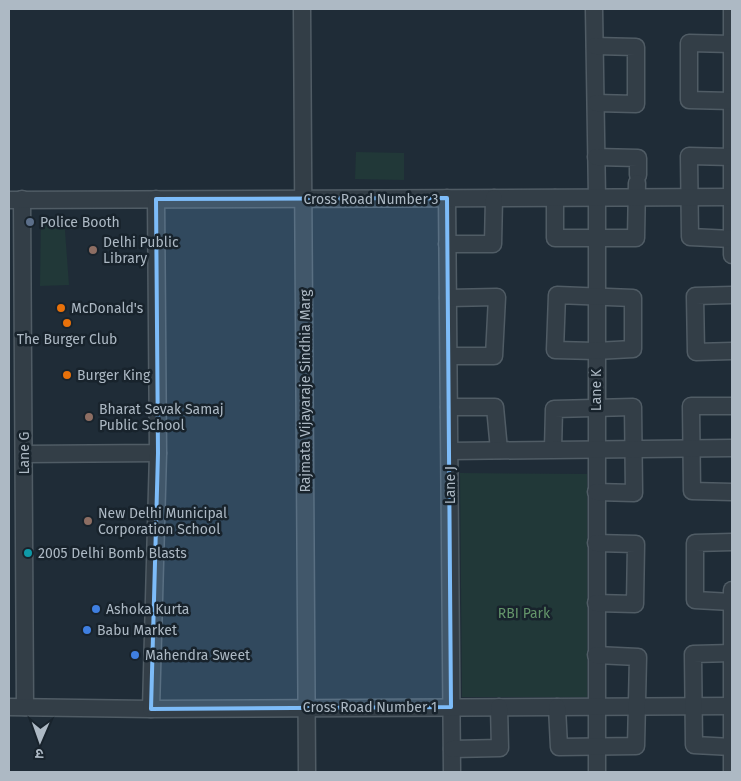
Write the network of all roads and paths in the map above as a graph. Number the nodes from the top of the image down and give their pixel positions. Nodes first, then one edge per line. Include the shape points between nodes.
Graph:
1 (302, 9) edge
2 (594, 9) edge
3 (732, 9) edge
4 (732, 44) edge
5 (595, 46) junction
6 (732, 101) edge
7 (596, 103) junction
8 (596, 157) junction
9 (732, 157) edge
10 (637, 185) junction
11 (732, 197) edge
12 (447, 198) junction
13 (494, 198) junction
14 (555, 198) junction
15 (597, 198) junction
16 (690, 198) junction
17 (156, 199) junction
18 (304, 199) junction
19 (16, 200) edge
20 (597, 239) junction
21 (732, 239) edge
22 (447, 244) junction
23 (732, 255) edge
24 (732, 295) edge
25 (597, 296) junction
26 (448, 298) junction
27 (732, 350) edge
28 (596, 351) junction
29 (449, 356) junction
30 (732, 406) edge
31 (449, 407) junction
32 (596, 407) junction
33 (596, 448) junction
34 (634, 448) junction
35 (692, 448) junction
36 (732, 448) edge
37 (553, 449) junction
38 (499, 450) junction
39 (450, 451) junction
40 (158, 453) junction
41 (24, 454) junction
42 (596, 492) junction
43 (732, 492) edge
44 (732, 542) edge
45 (596, 543) junction
46 (732, 590) edge
47 (732, 602) edge
48 (596, 603) junction
49 (732, 653) edge
50 (596, 655) junction
51 (596, 706) junction
52 (693, 706) junction
53 (732, 706) edge
54 (17, 707) edge
55 (308, 707) junction
56 (451, 707) junction
57 (499, 707) junction
58 (557, 707) junction
59 (636, 707) junction
60 (151, 709) junction
61 (732, 747) edge
62 (597, 748) junction
63 (452, 749) junction
64 (307, 772) edge
65 (452, 772) edge
66 (597, 772) edge
67 (732, 772) edge

1 - 18 street, Rajmata Vijayaraje Sindhia Marg
2 - 5 street, Lane K
3 - 4 street
4 - 6 street
4 - 6 street via 689,43 689,100
5 - 7 street, Lane K
5 - 7 street via 636,47 636,104
6 - 9 street
7 - 8 street, Lane K
8 - 10 street via 638,158
8 - 15 street, Lane K
9 - 11 street
9 - 16 street via 690,156
10 - 15 street, Cross Road Number 3
10 - 16 street, Cross Road Number 3
10 - 20 street via 636,238
11 - 16 street, Cross Road Number 3
11 - 21 street
12 - 13 street, Cross Road Number 3
12 - 18 street, Cross Road Number 3
12 - 22 street, Lane J
13 - 14 street, Cross Road Number 3
13 - 22 street via 493,244
14 - 15 street, Cross Road Number 3
14 - 20 street via 555,238
15 - 20 street, Lane K
16 - 21 street via 690,237
17 - 18 street, Cross Road Number 3
17 - 19 street, Cross Road Number 3
17 - 40 street
18 - 55 street, Rajmata Vijayaraje Sindhia Marg
19 - 41 street, Lane G
20 - 25 street, Lane K
21 - 23 street
22 - 26 street, Lane J
24 - 27 street via 694,296 696,352
25 - 28 street, Lane K
25 - 28 street via 633,298 633,349
25 - 28 street via 556,295 555,350
26 - 29 street, Lane J
26 - 29 street via 497,297 494,356
28 - 32 street, Lane K
29 - 31 street, Lane J
30 - 35 street via 691,406
31 - 38 street via 496,407
31 - 39 street, Lane J
32 - 33 street, Lane K
32 - 34 street via 633,408
32 - 37 street via 554,409
33 - 34 street
33 - 37 street
33 - 42 street, Lane K
34 - 35 street
34 - 42 street via 634,493
35 - 36 street
35 - 43 street via 692,491
37 - 38 street
38 - 39 street
39 - 56 street, Lane J
40 - 41 street
40 - 60 street
41 - 54 street, Lane G
42 - 45 street, Lane K
44 - 47 street via 695,543 695,600
45 - 48 street, Lane K
45 - 48 street via 636,544 635,604
46 - 47 street
47 - 49 street
48 - 50 street, Lane K
49 - 52 street via 693,654
49 - 53 street
50 - 51 street, Lane K
50 - 59 street via 638,657
51 - 58 street, Cross Road Number 1
51 - 59 street, Cross Road Number 1
51 - 62 street, Lane K
52 - 53 street, Cross Road Number 1
52 - 59 street, Cross Road Number 1
52 - 61 street via 694,745
53 - 61 street
54 - 60 street, Cross Road Number 1
55 - 56 street, Cross Road Number 1
55 - 60 street, Cross Road Number 1
55 - 64 street, Rajmata Vijayaraje Sindhia Marg
56 - 57 street, Cross Road Number 1
56 - 63 street, Lane J
57 - 58 street, Cross Road Number 1
57 - 63 street via 500,748
58 - 62 street via 559,748
59 - 62 street via 636,746
61 - 67 street
62 - 66 street, Lane K
63 - 65 street, Lane J

